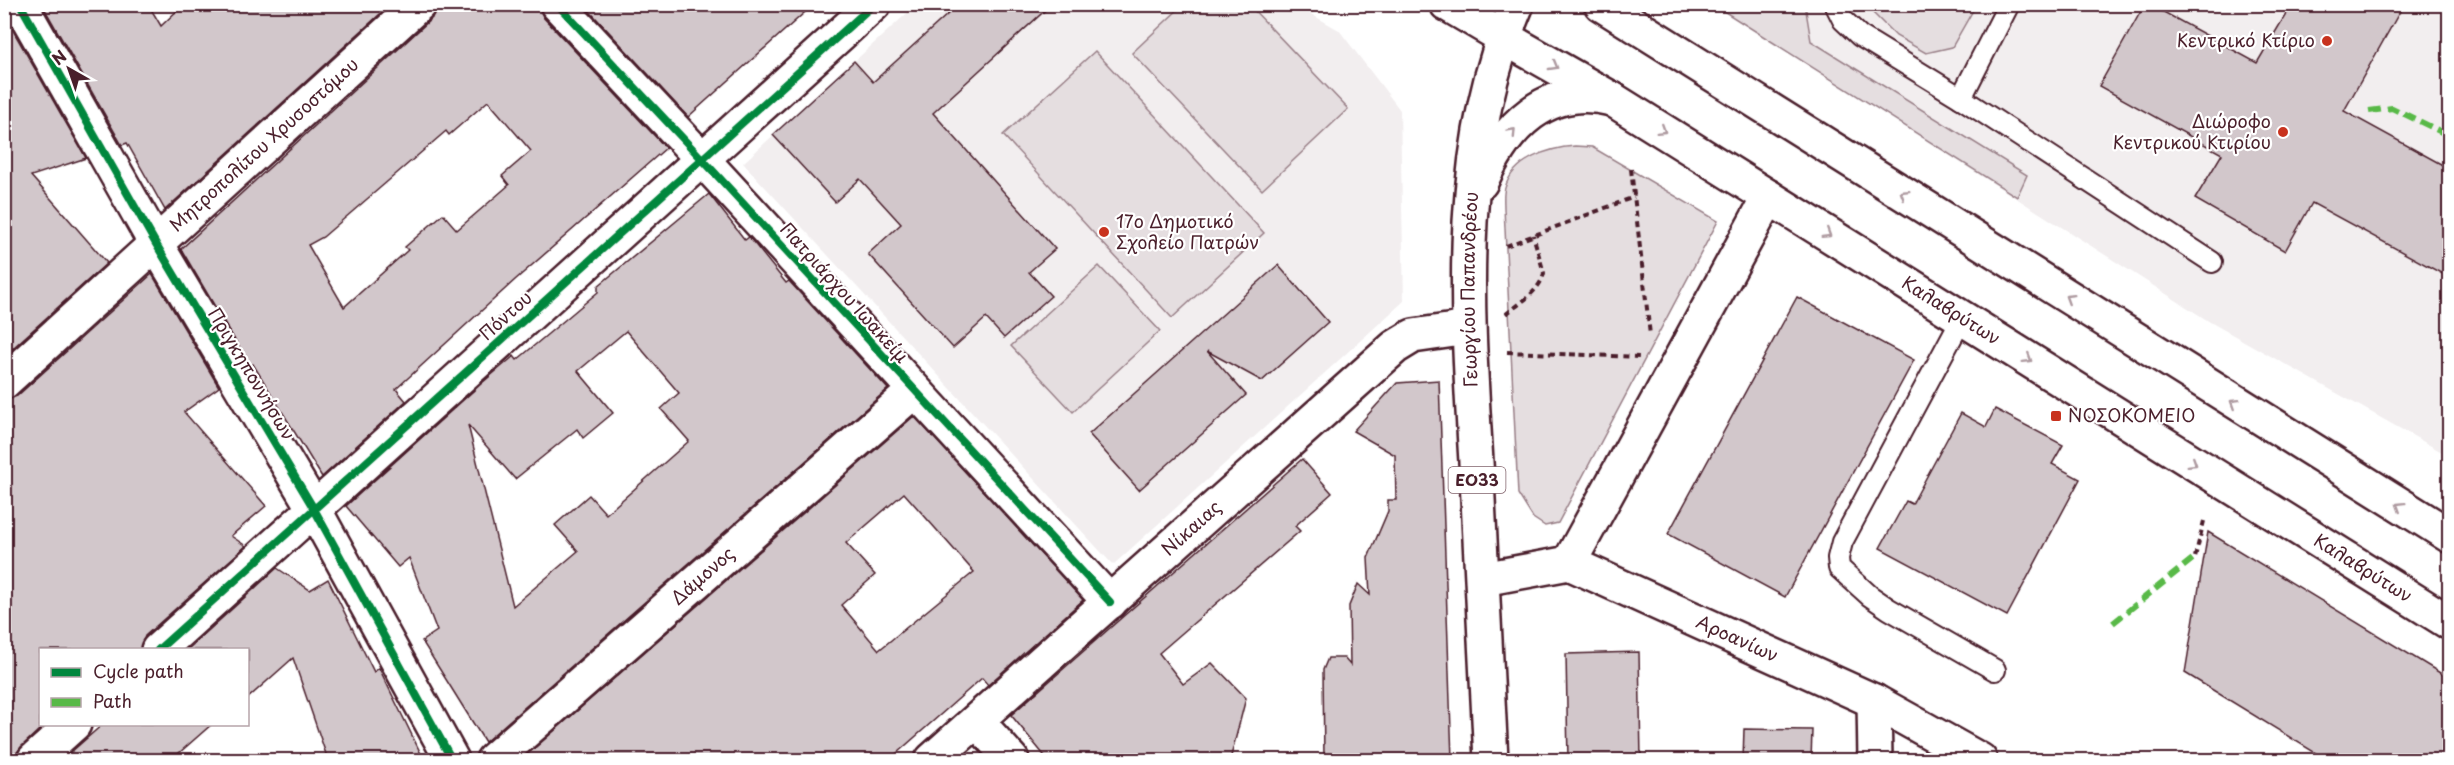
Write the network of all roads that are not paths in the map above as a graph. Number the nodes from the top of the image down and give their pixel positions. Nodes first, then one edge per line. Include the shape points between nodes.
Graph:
1 (20, 4) edge
2 (419, 4) edge
3 (556, 4) edge
4 (874, 4) edge
5 (1447, 4) edge
6 (1517, 4) edge
7 (1601, 4) edge
8 (1834, 4) edge
9 (2009, 4) edge
10 (1503, 36) junction
11 (1961, 98) junction
12 (1612, 99) junction
13 (702, 159) junction
14 (1768, 197) junction
15 (1473, 200) junction
16 (156, 244) junction
17 (2212, 262) dead end
18 (1962, 318) junction
19 (1483, 324) junction
20 (4, 382) edge
21 (914, 391) junction
22 (314, 509) junction
23 (2450, 536) edge
24 (1569, 563) junction
25 (1483, 579) junction
26 (1110, 602) junction
27 (2450, 623) edge
28 (160, 648) edge
29 (1995, 670) dead end
30 (1874, 700) junction
31 (977, 721) junction
32 (72, 726) edge
33 (34, 760) edge
34 (452, 760) edge
35 (493, 760) edge
36 (932, 760) edge
37 (1012, 760) edge
38 (1491, 760) edge
39 (1875, 760) edge
40 (1980, 760) edge

1 - 16 street, Πριγκηποννήσων
2 - 16 street, Μητροπολίτου Χρυσοστόμου
3 - 13 street, Πατριάρχου Ιωακείμ
4 - 13 street, Πόντου
5 - 10 street, Καλαβρύτων
6 - 10 street, Γεωργίου Παπανδρέου / ΕΟ33
23 -> 7 street
8 - 11 lane via 1860,36
9 - 11 lane
10 -> 12 street, Καλαβρύτων
10 - 15 street, Γεωργίου Παπανδρέου / ΕΟ33 via 1485,103
11 - 17 lane
12 -> 14 street, Καλαβρύτων
15 -> 12 street via 1503,142 1539,107 1568,96
13 - 21 street, Πατριάρχου Ιωακείμ
13 - 22 street, Πόντου
14 -> 18 street, Καλαβρύτων
14 - 24 street
15 - 19 street, Γεωργίου Παπανδρέου / ΕΟ33 via 1469,248
16 - 20 street, Μητροπολίτου Χρυσοστόμου
16 - 22 street, Πριγκηποννήσων
18 -> 27 street, Καλαβρύτων
18 - 29 lane via 1842,542 1838,558 1839,568 1870,596
19 - 25 street, Γεωργίου Παπανδρέου / ΕΟ33
19 - 26 street, Νίκαιας via 1413,336 1395,347
21 - 26 street, Πατριάρχου Ιωακείμ
21 - 35 street, Δάμονος
22 - 28 street, Πόντου
22 - 34 street, Πριγκηποννήσων
24 - 25 street
24 - 30 street, Αροανίων
25 - 38 street, Γεωργίου Παπανδρέου / ΕΟ33
26 - 31 street, Νίκαιας
30 - 39 street
30 - 40 street, Αροανίων
31 - 36 street, Νίκαιας
31 - 37 street
32 - 33 street

